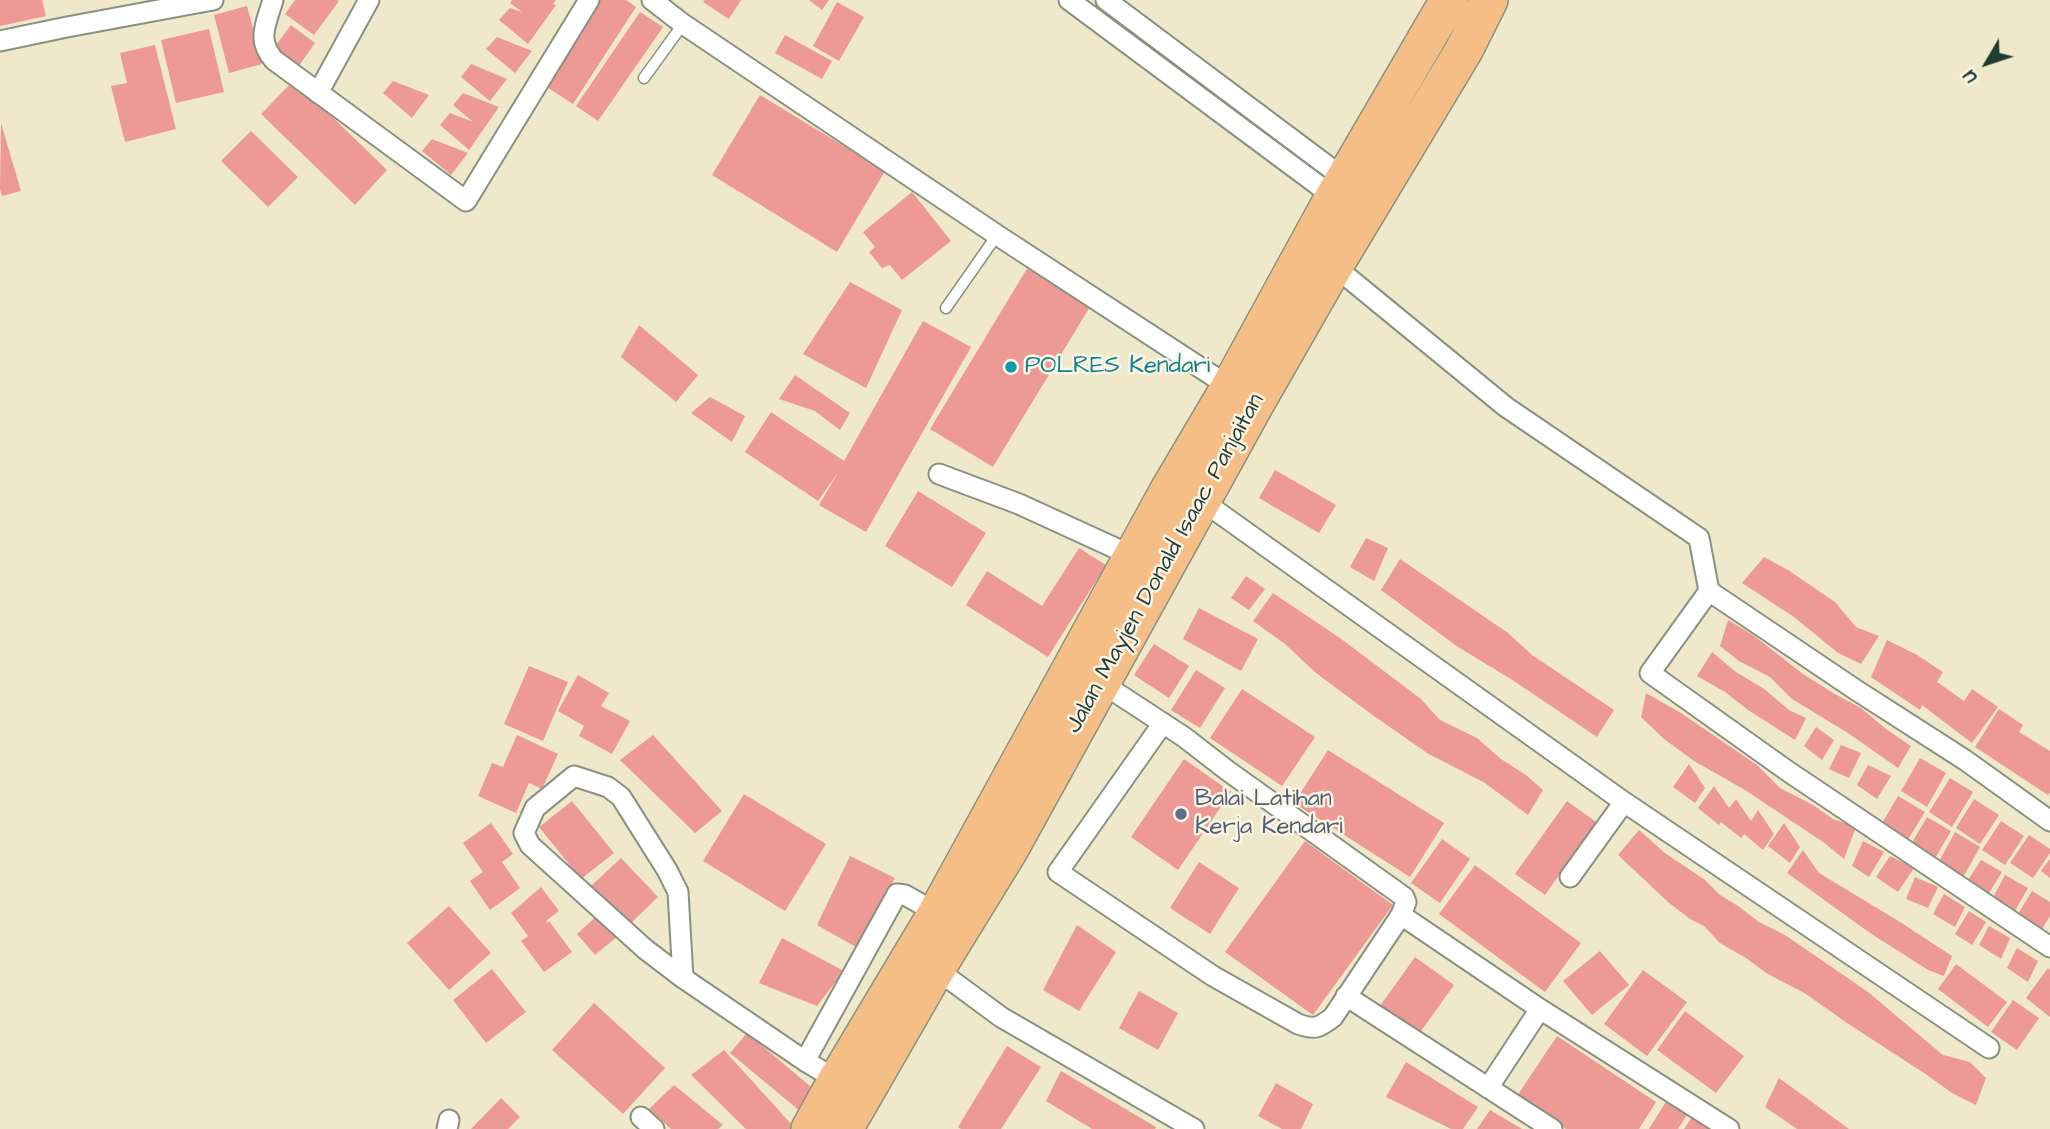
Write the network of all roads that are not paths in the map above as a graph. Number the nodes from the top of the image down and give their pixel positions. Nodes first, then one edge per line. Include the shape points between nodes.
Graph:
1 (213, 0) edge
2 (273, 0) edge
3 (369, 0) edge
4 (589, 0) edge
5 (652, 0) edge
6 (1069, 0) edge
7 (1106, 0) edge
8 (1489, 0) edge
9 (1440, 16) edge
10 (683, 24) junction
11 (0, 41) edge
12 (1464, 50) junction
13 (644, 78) dead end
14 (318, 93) junction
15 (1339, 188) junction
16 (997, 234) junction
17 (1334, 266) junction
18 (946, 308) dead end
19 (1230, 387) junction
20 (939, 474) dead end
21 (1201, 500) junction
22 (1147, 564) junction
23 (1709, 591) junction
24 (1100, 682) junction
25 (1163, 723) junction
26 (1624, 802) junction
27 (2050, 821) edge
28 (1570, 877) dead end
29 (937, 913) junction
30 (1401, 915) junction
31 (2050, 947) edge
32 (936, 969) junction
33 (684, 978) junction
34 (1346, 996) junction
35 (1540, 1009) junction
36 (1989, 1048) dead end
37 (805, 1061) junction
38 (837, 1080) junction
39 (1488, 1088) junction
40 (810, 1129) edge
41 (844, 1129) edge
42 (1194, 1129) edge
43 (1552, 1129) edge
44 (1729, 1129) edge

1 - 11 street
2 - 14 street via 264,49
3 - 14 street
4 - 14 street via 466,201
5 - 10 street
6 - 15 street
7 - 15 street
8 - 12 highway, Jalan Mayjen Donald Isaac Panjaitan
9 - 12 highway
9 - 15 highway, Jalan Mayjen Donald Isaac Panjaitan
10 - 13 lane
10 - 16 street
12 - 17 highway, Jalan Mayjen Donald Isaac Panjaitan
15 - 19 highway, Jalan Mayjen Donald Isaac Panjaitan
16 - 18 lane
16 - 19 street
17 - 21 highway, Jalan Mayjen Donald Isaac Panjaitan
17 - 23 street via 1506,407 1699,538
19 - 22 highway, Jalan Mayjen Donald Isaac Panjaitan
20 - 22 street via 1019,504
21 - 22 highway, Jalan Mayjen Donald Isaac Panjaitan
21 - 26 street
22 - 24 highway, Jalan Mayjen Donald Isaac Panjaitan
22 - 29 highway, Jalan Mayjen Donald Isaac Panjaitan
23 - 27 street
23 - 31 street via 1650,673 1788,772
24 - 25 street
24 - 32 highway, Jalan Mayjen Donald Isaac Panjaitan via 1009,850
25 - 30 street via 1399,891 1406,902
25 - 34 street via 1058,872 1213,976 1298,1024 1312,1029 1323,1025
26 - 28 street
26 - 36 street
29 - 37 street via 897,894
29 - 38 highway, Jalan Mayjen Donald Isaac Panjaitan
30 - 34 street
30 - 35 street
32 - 41 highway, Jalan Mayjen Donald Isaac Panjaitan
32 - 42 street via 1001,1017
33 - 33 street via 530,845 524,833 535,808 574,776 608,786 621,797 667,870 678,892
33 - 37 street
34 - 39 street
35 - 39 street
35 - 44 street
37 - 38 street
38 - 40 highway, Jalan Mayjen Donald Isaac Panjaitan
39 - 43 street

